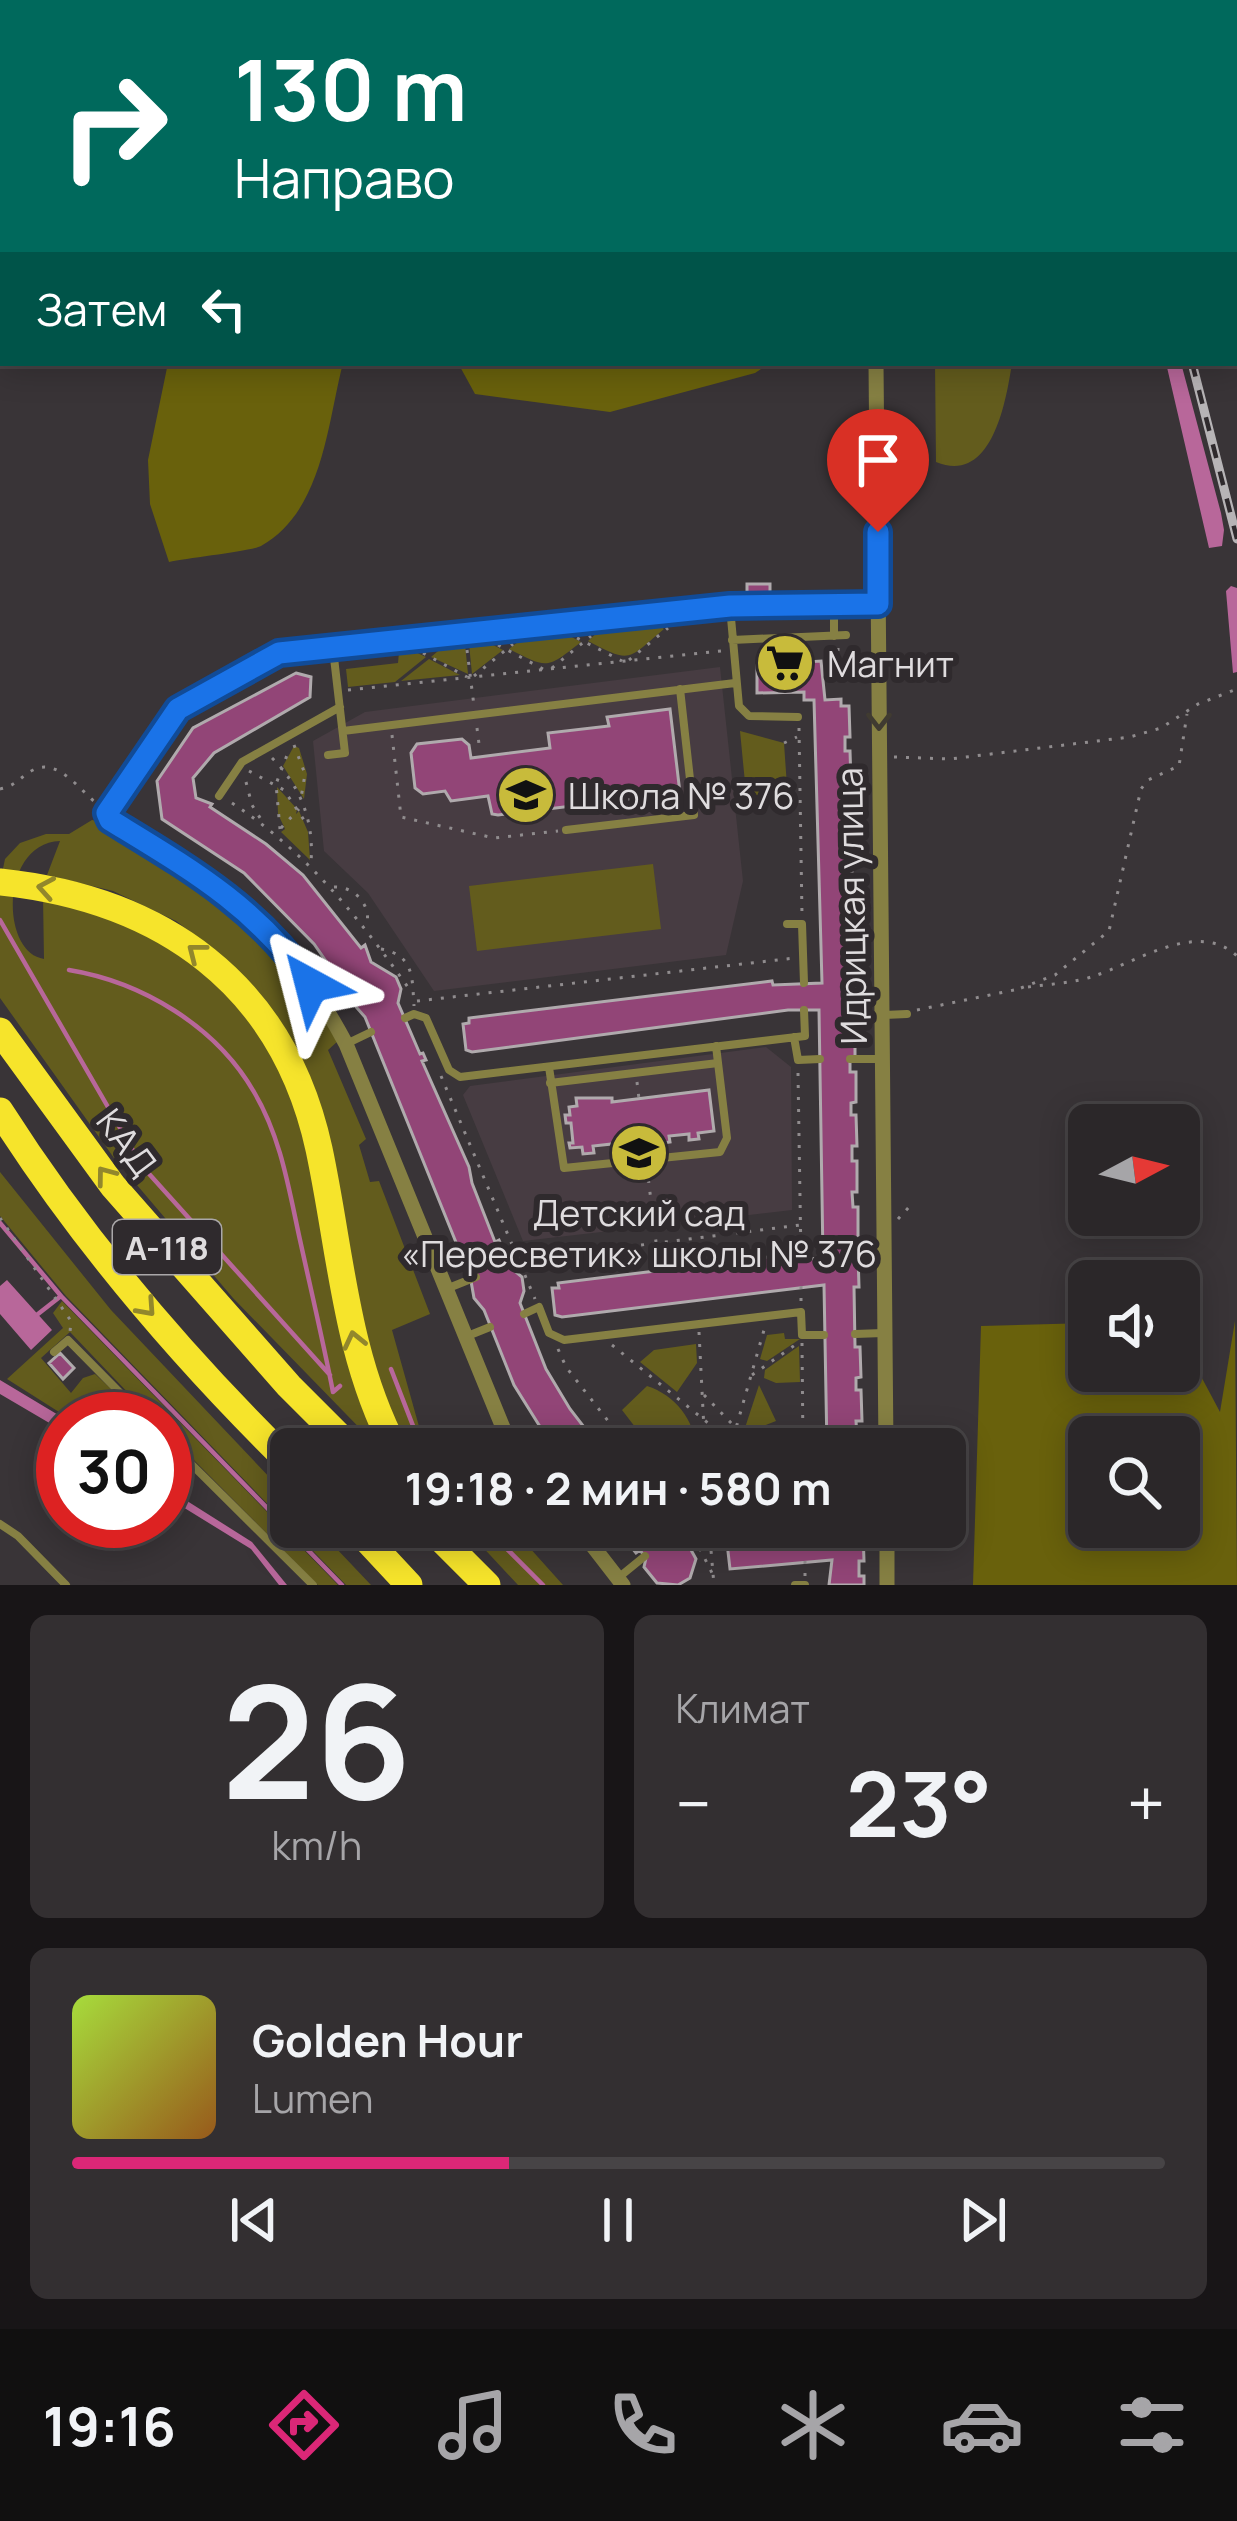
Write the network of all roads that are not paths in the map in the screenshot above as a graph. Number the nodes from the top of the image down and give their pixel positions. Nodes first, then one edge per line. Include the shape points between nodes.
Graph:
1 (876, 366) edge
2 (834, 604) junction
3 (878, 604) junction
4 (730, 606) junction
5 (846, 635) dead end
6 (834, 636) junction
7 (732, 640) junction
8 (333, 647) junction
9 (735, 683) junction
10 (680, 689) junction
11 (340, 707) junction
12 (798, 717) road end
13 (343, 731) junction
14 (328, 755) dead end
15 (219, 796) dead end
16 (566, 830) road end
17 (0, 882) edge
18 (788, 924) dead end
19 (804, 983) dead end
20 (351, 988) dead end
21 (326, 1006) junction
22 (804, 1010) dead end
23 (907, 1014) road end
24 (883, 1015) junction
25 (405, 1018) dead end
26 (0, 1031) edge
27 (371, 1032) dead end
28 (794, 1037) junction
29 (346, 1044) junction
30 (716, 1046) junction
31 (883, 1058) junction
32 (820, 1059) dead end
33 (850, 1059) dead end
34 (718, 1063) junction
35 (549, 1067) junction
36 (550, 1083) junction
37 (0, 1112) edge
38 (0, 1151) edge
39 (51, 1191) junction
40 (476, 1277) dead end
41 (445, 1290) junction
42 (524, 1313) dead end
43 (490, 1327) dead end
44 (885, 1333) junction
45 (855, 1334) dead end
46 (824, 1335) dead end
47 (464, 1337) junction
48 (55, 1352) dead end
49 (119, 1392) edge
50 (331, 1428) edge
51 (384, 1428) edge
52 (503, 1428) edge
53 (886, 1428) edge
54 (270, 1441) edge
55 (192, 1465) edge
56 (0, 1524) edge
57 (375, 1548) edge
58 (450, 1548) edge
59 (472, 1548) edge
60 (595, 1548) edge
61 (886, 1548) edge
62 (645, 1556) dead end
63 (621, 1581) edge
64 (805, 1584) edge
65 (66, 1585) edge
66 (313, 1585) edge
67 (410, 1585) edge
68 (487, 1585) edge
69 (499, 1585) edge
70 (795, 1585) edge
71 (887, 1585) edge

1 - 3 street, Идрицкая улица
2 - 3 street
2 - 4 street
2 - 6 lane
3 -> 24 street, Идрицкая улица
4 - 7 lane
4 - 8 street
5 - 6 lane
6 - 7 lane
7 - 9 lane
8 - 11 lane
8 - 21 street via 279,653 178,709 109,817 232,897
9 - 10 lane
9 - 12 lane via 749,716
10 - 13 lane
10 - 16 lane via 694,815
11 - 13 lane
11 - 15 lane via 242,762
13 - 14 lane via 345,753
51 -> 17 highway via 354,1346 318,1147 273,1034 191,945 92,898
18 - 19 lane via 802,924
20 - 21 lane
21 - 29 street
22 - 28 lane via 805,1036
23 - 24 lane
24 - 31 street, Идрицкая улица
25 - 35 lane via 426,1018 456,1076
50 -> 26 highway, КАД / А-118 via 113,1186
27 - 29 lane
28 - 30 lane
28 - 32 lane via 798,1060
29 - 41 street
30 - 34 lane
30 - 35 lane
31 - 33 lane
31 - 44 street, Идрицкая улица
34 - 36 lane
34 - 36 lane via 726,1147 646,1161 564,1168
35 - 36 lane
37 - 39 highway, А-118
38 - 39 highway
39 -> 54 highway, А-118
40 - 41 lane
41 - 47 street
42 - 46 lane via 539,1307 553,1338 564,1340 801,1312 802,1338
43 - 47 lane
44 - 45 lane
44 - 53 street, Идрицкая улица
47 - 52 street
48 - 49 lane via 68,1340
55 - 66 lane
56 - 65 lane
57 - 67 highway
58 - 68 highway
59 - 69 highway
60 - 63 street
61 - 71 street
62 - 63 lane
64 - 70 lane

